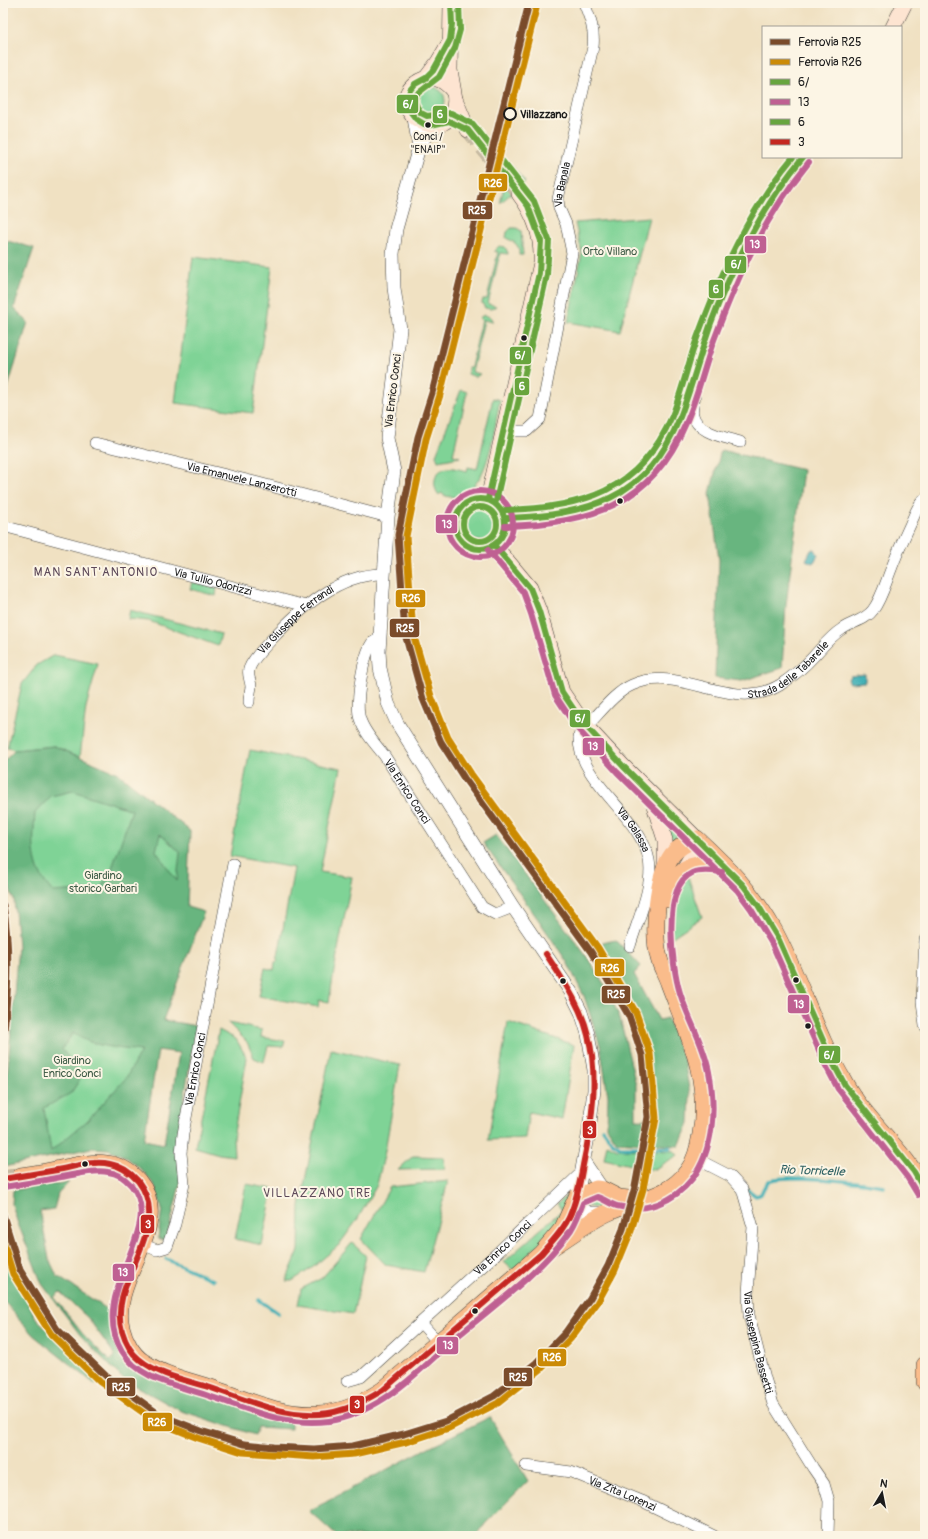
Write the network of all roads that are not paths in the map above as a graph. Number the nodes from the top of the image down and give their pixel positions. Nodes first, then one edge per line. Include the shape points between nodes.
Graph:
1 (451, 3) edge
2 (584, 3) edge
3 (905, 3) edge
4 (894, 26) edge
5 (449, 44) junction
6 (426, 78) junction
7 (454, 95) junction
8 (414, 118) junction
9 (438, 123) junction
10 (419, 147) junction
11 (802, 158) edge
12 (519, 194) tunnel mouth
13 (689, 391) junction
14 (503, 431) junction
15 (740, 442) dead end
16 (95, 443) dead end
17 (488, 499) junction
18 (925, 499) edge
19 (388, 517) junction
20 (505, 518) junction
21 (3, 526) edge
22 (494, 545) junction
23 (384, 574) junction
24 (306, 606) junction
25 (380, 638) junction
26 (249, 702) dead end
27 (584, 725) junction
28 (650, 794) junction
29 (697, 839) junction
30 (233, 864) dead end
31 (723, 864) junction
32 (685, 867) junction
33 (665, 872) junction
34 (514, 908) junction
35 (925, 940) edge
36 (630, 946) dead end
37 (669, 982) junction
38 (925, 1026) edge
39 (695, 1158) junction
40 (583, 1167) junction
41 (21, 1176) tunnel mouth
42 (603, 1190) junction
43 (925, 1191) edge
44 (577, 1197) junction
45 (643, 1201) junction
46 (608, 1213) junction
47 (141, 1244) junction
48 (541, 1254) junction
49 (421, 1323) junction
50 (438, 1342) junction
51 (925, 1365) edge
52 (346, 1382) dead end
53 (925, 1382) edge
54 (526, 1466) dead end
55 (714, 1536) edge
56 (828, 1536) edge

1 - 5 main road via 452,27
2 - 14 street, Via Banala via 592,23 593,47 558,199 572,253 568,281 540,419 527,431
3 - 4 main road
5 - 6 main road
5 - 7 main road
6 - 7 main road via 442,80
6 - 8 main road via 409,91 408,106
7 - 9 main road via 453,112
7 - 9 main road via 468,130 455,123
8 - 9 main road via 426,125
8 - 10 street, Via Enrico Conci
9 - 10 street, Via Enrico Conci
10 - 19 street, Via Enrico Conci via 396,228 393,254 394,288 400,329 387,438 394,471
11 - 13 main road via 774,193 742,245 709,328
12 - 14 main road via 528,206 538,230 541,263
13 - 15 street via 695,394 692,414 696,422 708,432
13 - 20 main road via 676,428 665,448 649,469 624,491 589,508 567,515
14 - 17 main road
16 - 19 street, Via Emanuele Lanzerotti
17 - 20 main road via 500,508
17 - 22 main road via 479,498 465,503 456,516 455,529 461,541 467,546 482,549
18 - 27 street, Strada delle Tabarelle via 915,513 873,610 866,617 831,636 793,676 778,686 760,693 736,694 674,680 635,683 621,691
19 - 23 street, Via Enrico Conci
20 - 22 main road via 503,535
21 - 24 street, Via Tullio Odorizzi
22 - 27 main road via 530,588 539,610 562,692
23 - 24 street, Via Giuseppe Ferrandi via 359,576 339,584
23 - 25 street, Via Enrico Conci
24 - 26 street, Via Giuseppe Ferrandi via 254,659 248,671 251,686
25 - 34 street, Via Enrico Conci via 380,668 388,703
25 - 34 street, Via Enrico Conci via 372,643 365,660 358,700 360,719 482,907 495,914
27 - 28 main road
27 - 36 street, Via Galassa via 579,738 584,759 602,790 620,809 636,832 649,860 648,887
28 - 29 main road
28 - 33 main road via 665,840
29 - 31 main road
29 - 32 main road via 695,850
29 - 33 main road via 678,849 671,856
30 - 47 street, Via Enrico Conci via 183,1134 181,1153 184,1184 175,1224 167,1247 157,1250
31 - 32 main road via 708,863
31 - 43 main road via 743,885 772,928 832,1061 845,1084 914,1172
32 - 37 main road via 674,880 667,897 664,936
33 - 37 main road via 659,897 656,934 658,956
34 - 40 street, Via Enrico Conci via 571,992 588,1034 594,1070 594,1090
35 - 38 street via 922,1001
37 - 39 main road via 697,1058 704,1091 702,1127
39 - 45 main road via 679,1182 658,1196
39 - 56 street, Via Giuseppina Bassetti via 730,1176 742,1189 753,1227 748,1293 750,1315 765,1378 773,1404 824,1484 828,1500
40 - 42 street
40 - 44 street, Via Enrico Conci
40 - 49 street, Via Enrico Conci
41 - 47 main road, Via Enrico Conci via 88,1163 118,1166 137,1180 148,1199 150,1211 147,1231
42 - 44 main road via 592,1190
42 - 45 main road via 619,1198
44 - 46 street via 583,1210 590,1213
44 - 48 main road, Via Enrico Conci via 563,1228
45 - 46 main road
46 - 48 main road via 584,1225
47 - 50 main road, Via Enrico Conci via 122,1299 121,1326 132,1350 143,1362 179,1378 281,1411 300,1414 337,1412 357,1405 383,1390
48 - 50 main road, Via Enrico Conci
49 - 50 street
49 - 52 street, Via Enrico Conci via 361,1377
51 - 53 main road
54 - 55 street, Via Zita Lorenzi via 571,1472

